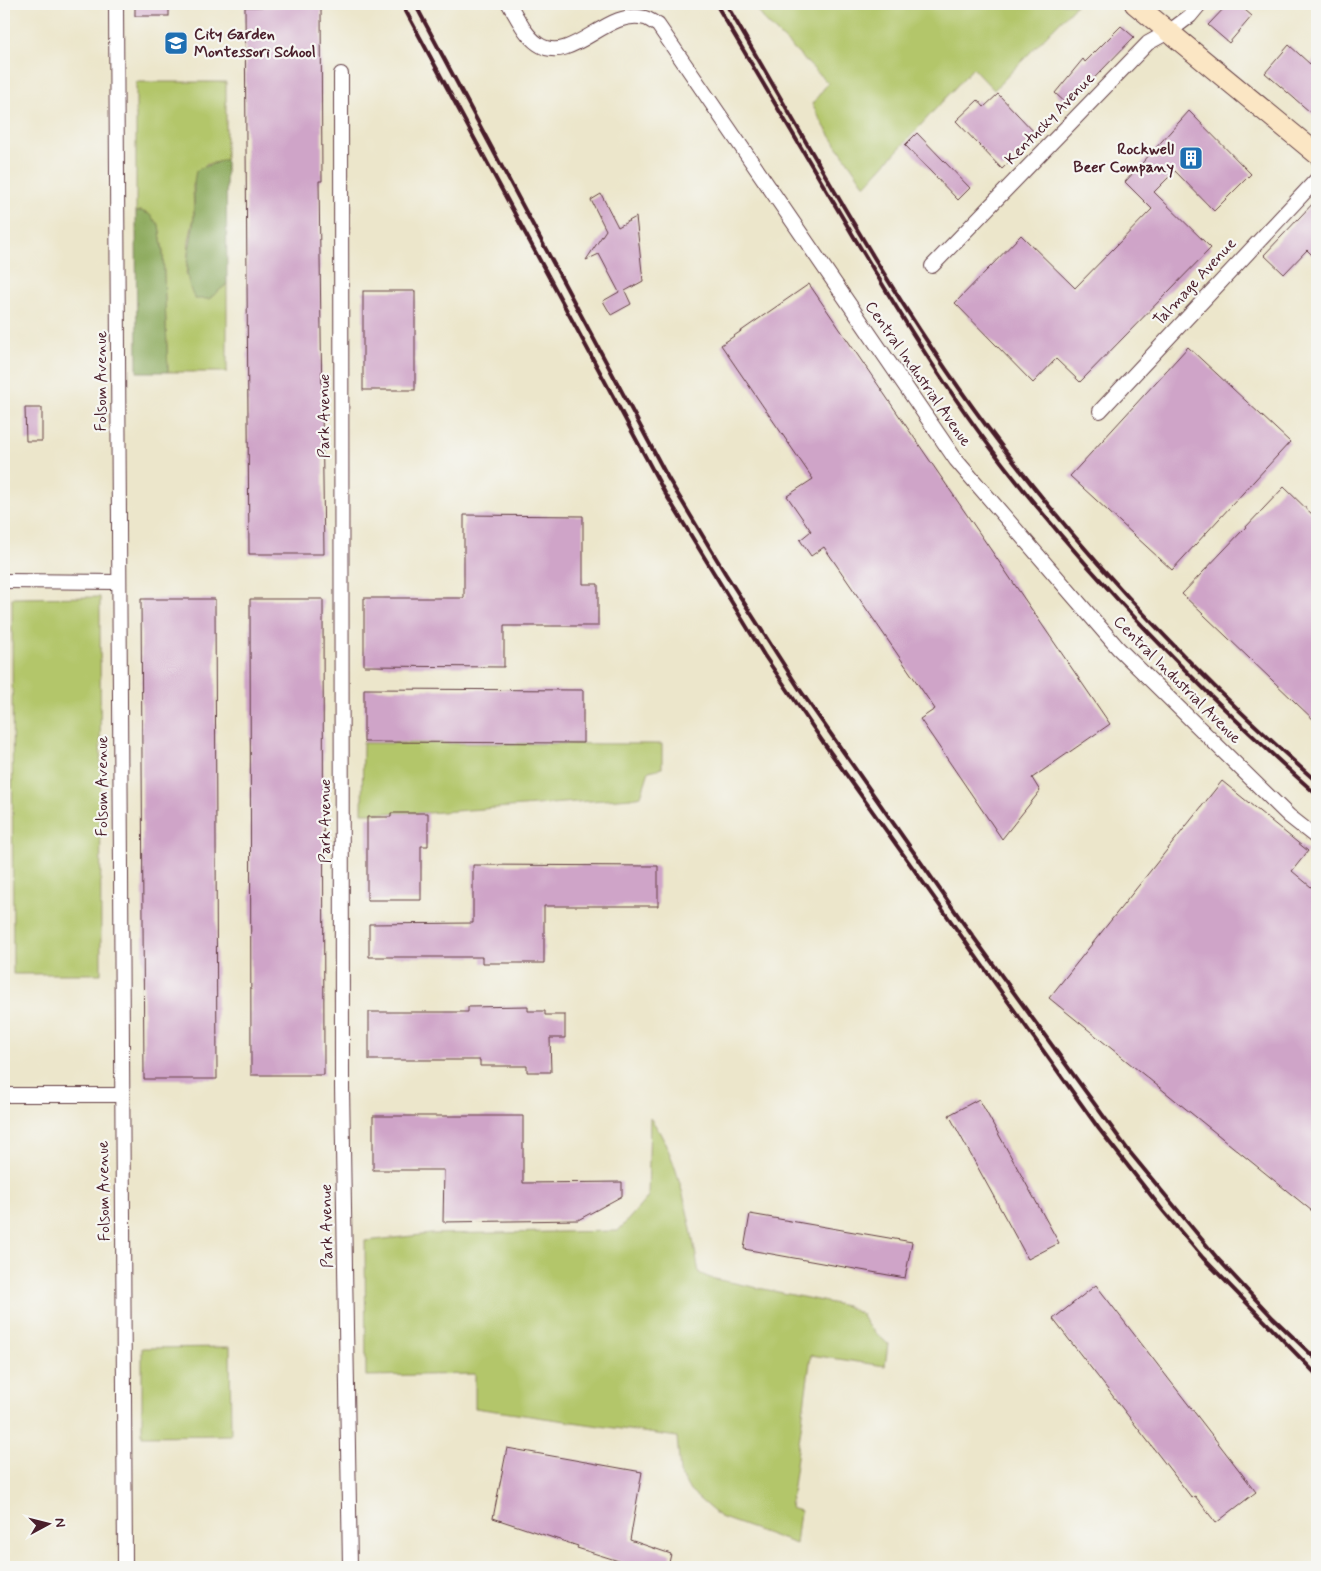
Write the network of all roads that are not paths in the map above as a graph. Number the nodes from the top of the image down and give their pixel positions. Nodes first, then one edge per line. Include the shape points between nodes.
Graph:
1 (116, 4) edge
2 (509, 4) edge
3 (1135, 4) edge
4 (1200, 4) edge
5 (1170, 31) junction
6 (341, 74) dead end
7 (1317, 154) edge
8 (1317, 179) edge
9 (932, 266) dead end
10 (1100, 411) dead end
11 (4, 581) edge
12 (119, 582) junction
13 (1317, 838) edge
14 (4, 1095) edge
15 (121, 1095) junction
16 (125, 1567) edge
17 (350, 1567) edge

1 - 12 street, Folsom Avenue
2 - 13 street, Central Industrial Avenue via 539,45 557,51 616,20 646,18 658,25 956,460 1118,648 1290,816
3 - 5 main road
4 - 5 street, Kentucky Avenue
5 - 7 main road
5 - 9 street, Kentucky Avenue via 1148,42
6 - 17 street, Park Avenue via 342,1087
8 - 10 street, Talmage Avenue
11 - 12 street
12 - 15 street, Folsom Avenue
14 - 15 street
15 - 16 street, Folsom Avenue

